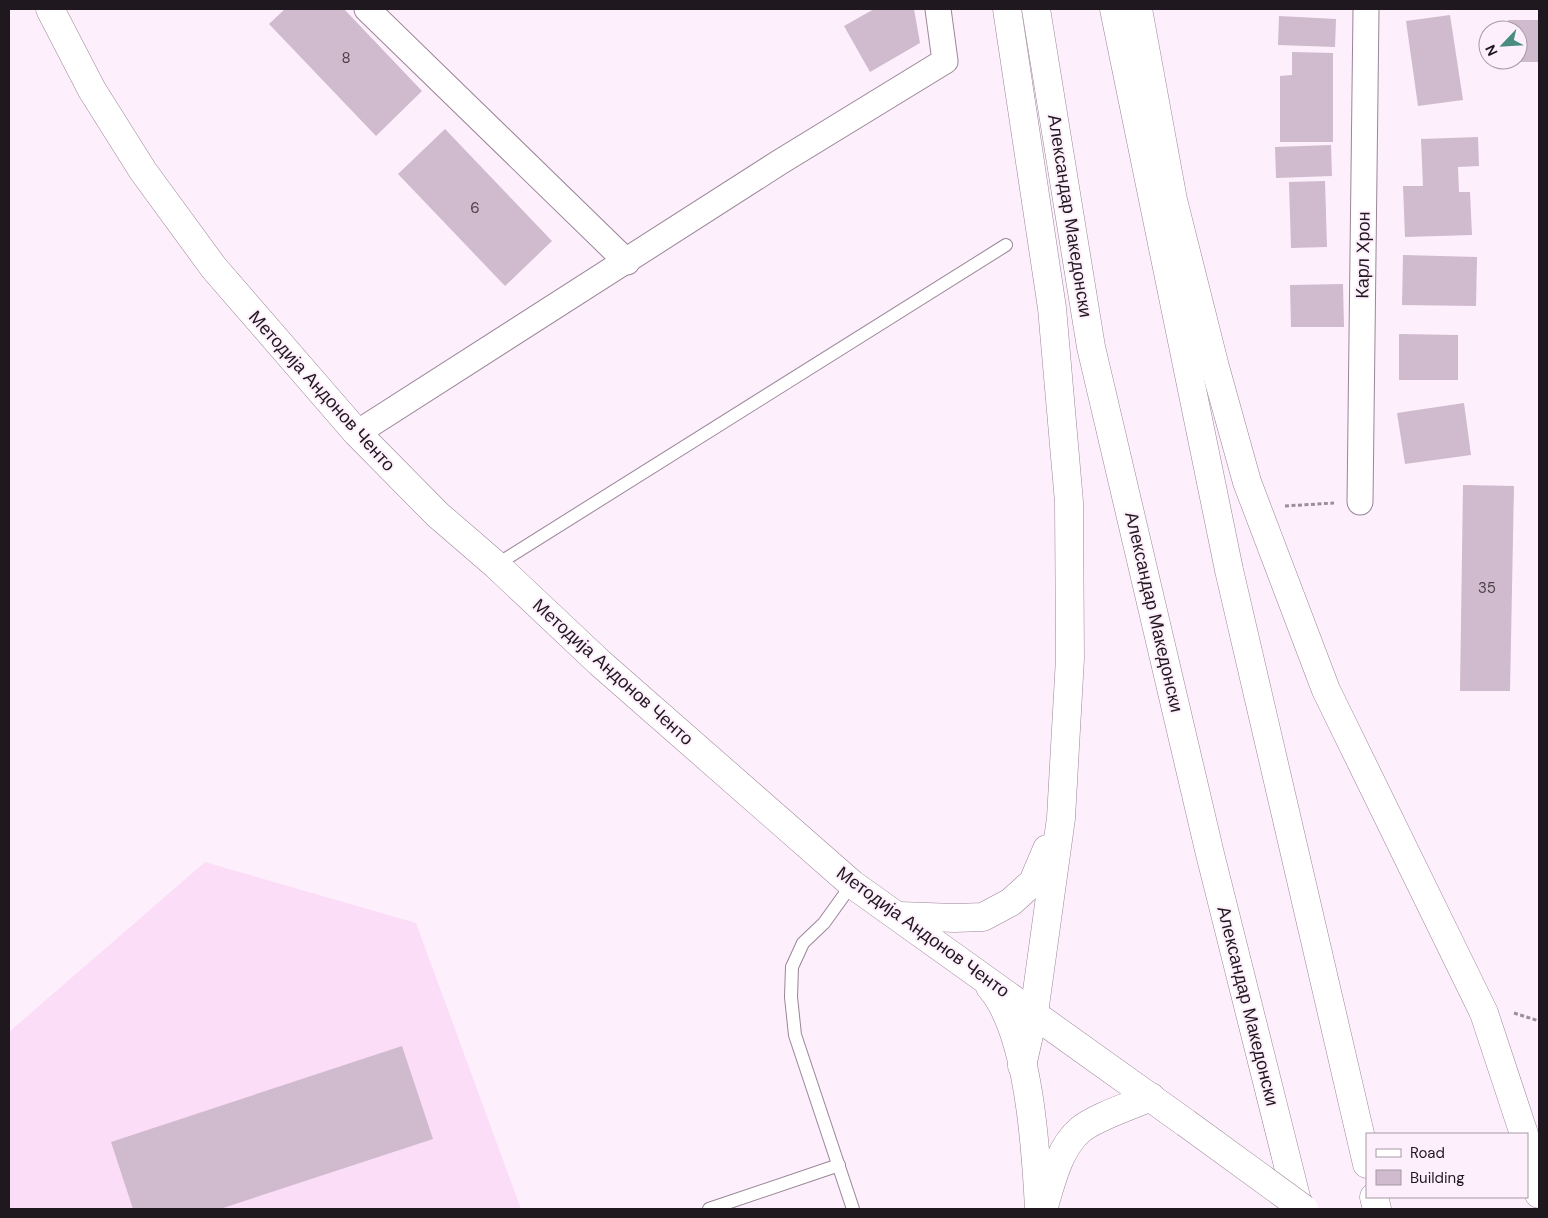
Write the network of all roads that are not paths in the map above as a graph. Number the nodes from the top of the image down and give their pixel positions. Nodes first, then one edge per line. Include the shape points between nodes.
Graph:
1 (50, 9) edge
2 (367, 9) edge
3 (938, 9) edge
4 (1007, 9) edge
5 (1036, 9) edge
6 (1114, 9) edge
7 (1138, 9) edge
8 (1366, 9) edge
9 (1006, 245) dead end
10 (627, 262) junction
11 (357, 433) junction
12 (1360, 502) road end
13 (496, 565) junction
14 (1061, 818) junction
15 (852, 884) junction
16 (899, 916) junction
17 (977, 973) junction
18 (1034, 1013) junction
19 (1022, 1066) junction
20 (1152, 1097) junction
21 (1524, 1133) edge
22 (1528, 1147) edge
23 (1366, 1160) edge
24 (840, 1165) junction
25 (1539, 1194) edge
26 (709, 1209) edge
27 (853, 1209) edge
28 (1039, 1209) edge
29 (1043, 1209) edge
30 (1299, 1209) edge
31 (1304, 1209) edge

1 - 11 street, Методија Андонов Ченто via 92,90 143,171 214,268
2 - 10 street
3 - 10 street via 945,61 780,162
4 - 14 street via 1052,308 1069,502 1070,658
5 - 30 street, Александар Македонски via 1091,346 1210,854
6 - 23 street via 1229,570
7 - 21 street via 1173,200 1247,482 1326,690 1484,1013
8 - 12 street, Карл Хрон
9 - 13 lane
10 - 11 street
11 - 13 street, Методија Андонов Ченто via 438,515
13 - 15 street, Методија Андонов Ченто via 607,669
14 - 16 street via 1033,882 1011,902 983,917
14 - 18 street
15 - 16 street, Методија Андонов Ченто
15 - 24 lane via 824,923 803,943 792,967 795,1035
16 - 17 street, Методија Андонов Ченто
17 - 18 street, Методија Андонов Ченто
17 - 19 street via 1000,999 1012,1024
18 - 19 street
18 - 20 street, Методија Андонов Ченто
19 - 28 street via 1036,1155
20 - 29 street via 1080,1130 1052,1176
20 - 31 street, Методија Андонов Ченто, bridge
22 - 25 street
24 - 26 lane
24 - 27 lane

